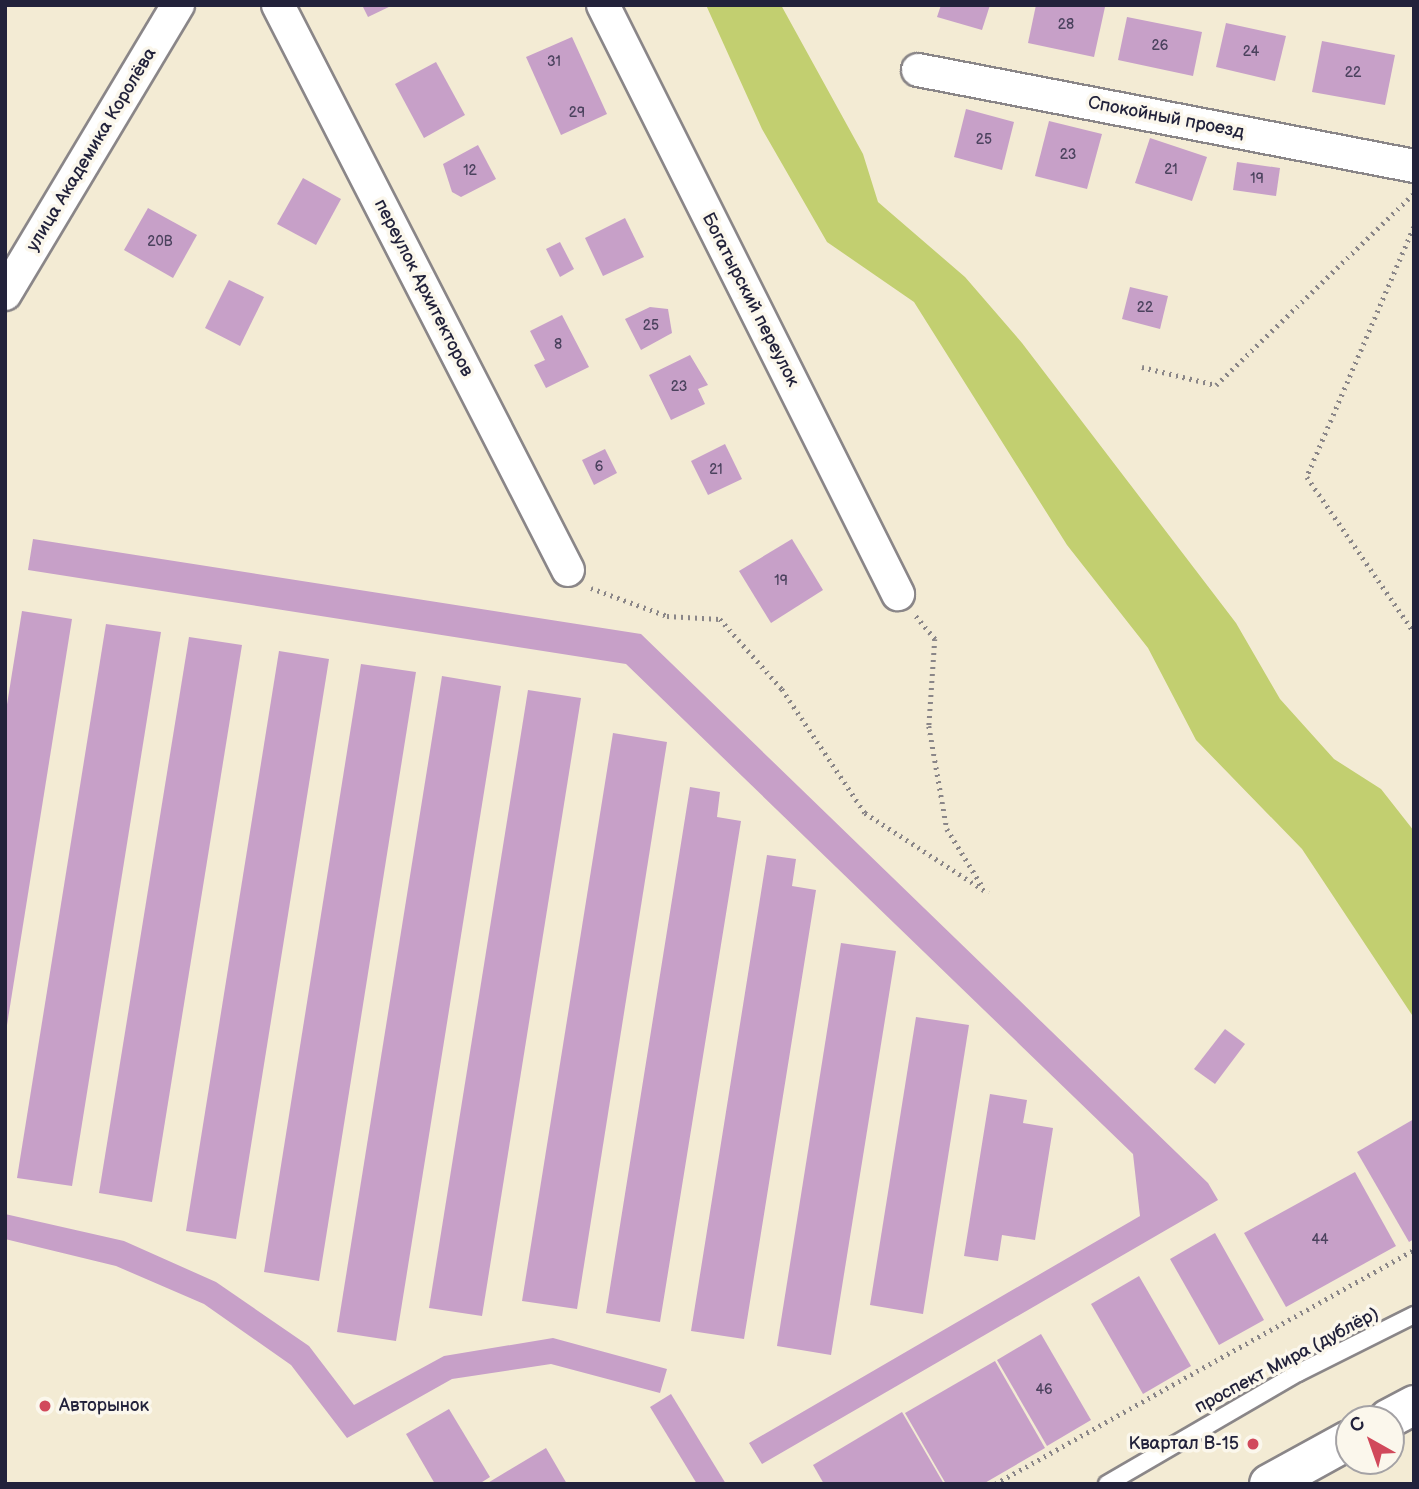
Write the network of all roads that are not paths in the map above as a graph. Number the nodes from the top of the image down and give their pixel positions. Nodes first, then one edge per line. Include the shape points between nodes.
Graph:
1 (178, 5) edge
2 (278, 5) edge
3 (603, 5) edge
4 (918, 69) dead end
5 (1414, 166) edge
6 (5, 294) edge
7 (568, 570) road end
8 (898, 594) road end
9 (1414, 1315) edge
10 (1335, 1448) edge
11 (1107, 1484) edge
12 (1269, 1484) edge

1 - 6 street, улица Академика Королёва
2 - 7 street, переулок Архитекторов
3 - 8 street, Богатырский переулок
4 - 5 street, Спокойный проезд
9 - 11 lane, проспект Мира (дублёр) via 1298,1373
10 - 12 main road

